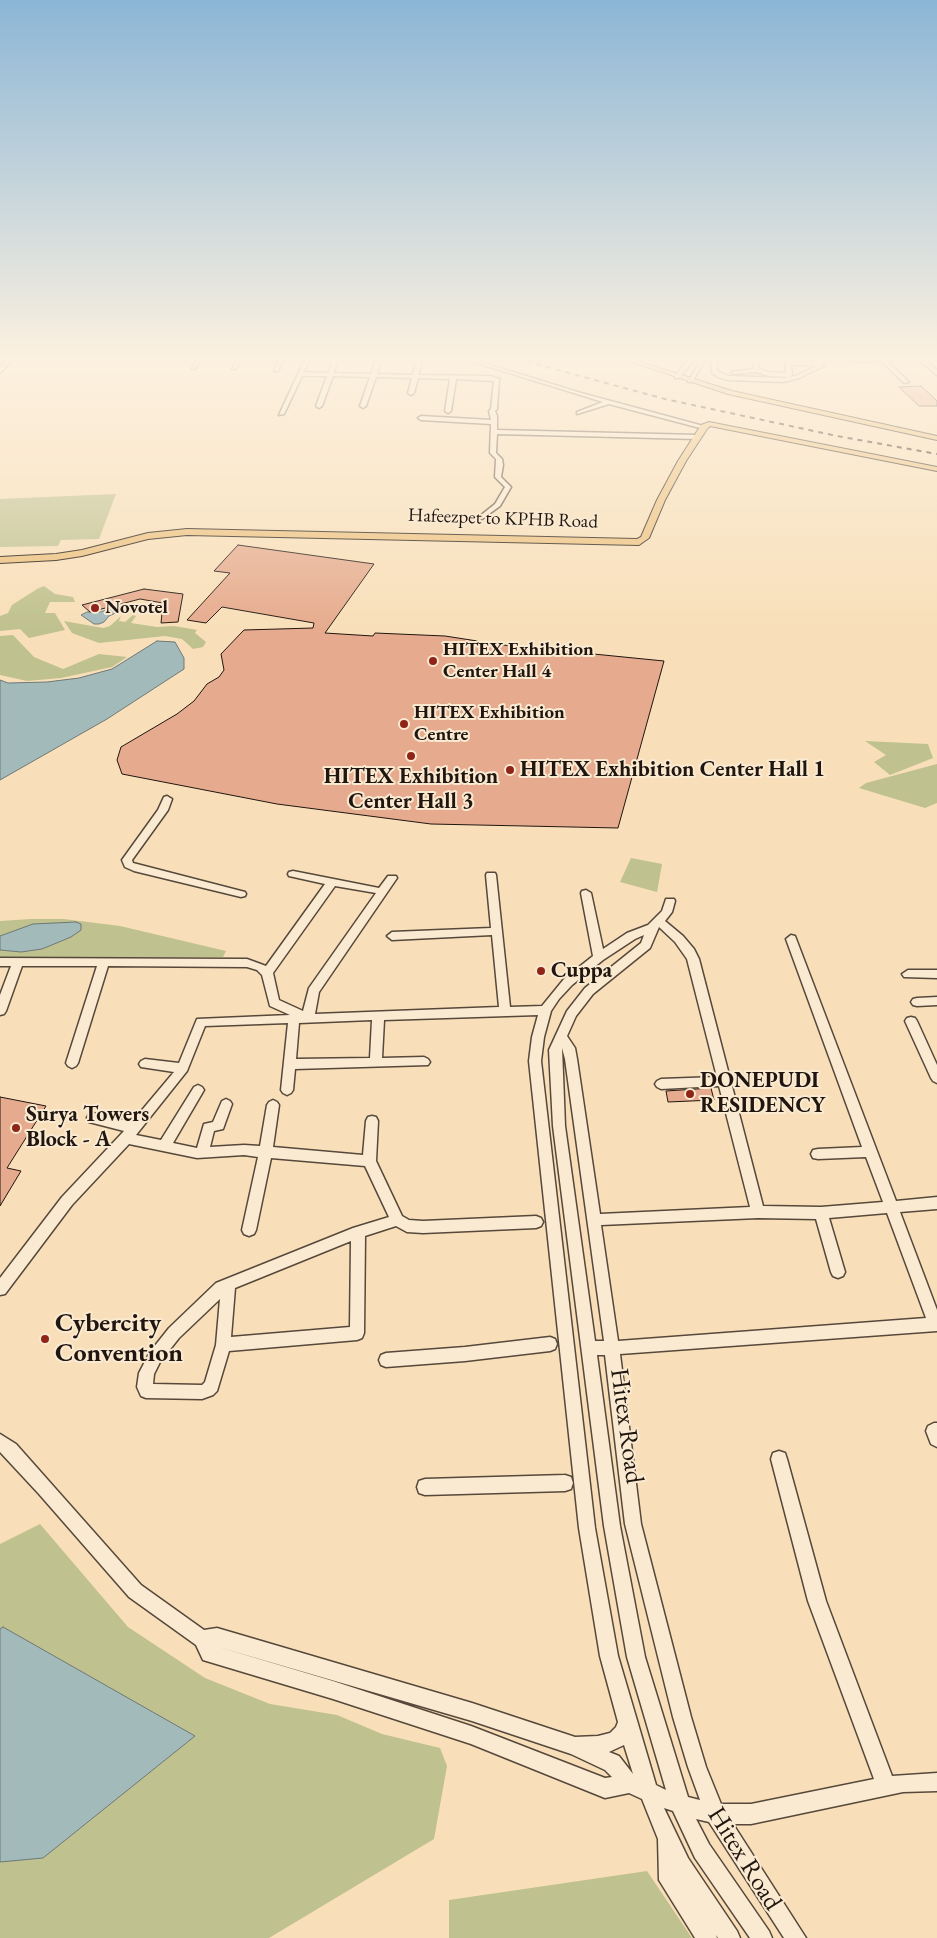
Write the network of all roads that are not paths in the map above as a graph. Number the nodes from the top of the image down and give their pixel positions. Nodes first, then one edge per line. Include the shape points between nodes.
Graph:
1 (493, 449) edge
2 (691, 449) edge
3 (821, 449) edge
4 (832, 449) edge
5 (937, 469) edge
6 (937, 473) edge
7 (482, 517) dead end
8 (645, 538) junction
9 (0, 555) edge
10 (0, 560) edge
11 (167, 800) dead end
12 (293, 874) dead end
13 (491, 875) dead end
14 (392, 878) dead end
15 (332, 882) junction
16 (375, 890) dead end
17 (586, 892) dead end
18 (241, 894) dead end
19 (670, 902) dead end
20 (656, 925) junction
21 (497, 930) junction
22 (392, 936) dead end
23 (791, 939) dead end
24 (599, 957) junction
25 (0, 962) edge
26 (18, 962) junction
27 (104, 962) junction
28 (267, 973) junction
29 (908, 974) dead end
30 (937, 974) edge
31 (937, 1001) edge
32 (917, 1002) dead end
33 (545, 1010) junction
34 (0, 1011) edge
35 (505, 1011) junction
36 (378, 1015) junction
37 (294, 1018) junction
38 (308, 1018) junction
39 (911, 1021) dead end
40 (560, 1036) junction
41 (424, 1062) dead end
42 (72, 1063) dead end
43 (376, 1063) junction
44 (145, 1064) dead end
45 (289, 1064) junction
46 (183, 1068) junction
47 (937, 1078) edge
48 (661, 1084) dead end
49 (722, 1088) junction
50 (198, 1090) dead end
51 (287, 1090) dead end
52 (226, 1104) dead end
53 (273, 1105) dead end
54 (93, 1118) dead end
55 (372, 1121) dead end
56 (130, 1133) junction
57 (164, 1146) junction
58 (266, 1152) junction
59 (870, 1152) junction
60 (202, 1153) junction
61 (818, 1154) dead end
62 (369, 1161) junction
63 (937, 1204) edge
64 (890, 1206) junction
65 (758, 1212) junction
66 (821, 1213) junction
67 (593, 1220) junction
68 (536, 1222) dead end
69 (402, 1223) junction
70 (249, 1230) dead end
71 (365, 1233) junction
72 (838, 1272) dead end
73 (228, 1284) junction
74 (0, 1289) edge
75 (936, 1324) edge
76 (550, 1344) dead end
77 (222, 1345) junction
78 (588, 1348) junction
79 (612, 1348) junction
80 (386, 1360) dead end
81 (937, 1431) edge
82 (937, 1439) edge
83 (0, 1442) edge
84 (779, 1459) dead end
85 (564, 1483) dead end
86 (426, 1487) dead end
87 (202, 1639) junction
88 (628, 1720) junction
89 (573, 1745) junction
90 (937, 1782) edge
91 (629, 1784) junction
92 (886, 1786) junction
93 (648, 1792) junction
94 (681, 1805) junction
95 (715, 1814) junction
96 (667, 1836) junction
97 (707, 1938) edge
98 (730, 1938) edge
99 (762, 1938) edge
100 (796, 1938) edge

1 - 7 street via 500,465 498,477 508,487 498,505
2 - 8 main road
3 - 6 main road
4 - 5 main road
8 - 9 main road, Hafeezpet to KPHB Road via 189,528 144,532 68,551
8 - 10 main road via 637,542 621,542 186,532 148,536 56,557
11 - 18 street via 164,810 127,860 129,865
12 - 15 street
13 - 21 street
14 - 38 street via 313,991
15 - 16 street
15 - 28 street
17 - 24 street
19 - 20 street, Hitex Road via 667,912
20 - 24 street, Hitex Road via 630,936
20 - 40 street, Hitex Road via 646,945 589,991 571,1014
20 - 49 street via 679,939 690,952
21 - 22 street
21 - 35 street
23 - 59 street
24 - 33 street, Hitex Road via 568,982
25 - 26 street
26 - 27 street
26 - 34 street
27 - 28 street via 247,963 261,967
27 - 42 street
28 - 38 street via 274,1003
29 - 30 street
31 - 32 street
33 - 35 street
33 - 88 street, Hitex Road via 535,1061 586,1518 609,1656
35 - 36 street
36 - 38 street
36 - 43 street
37 - 38 street
37 - 45 street
37 - 46 street via 201,1022
39 - 47 street
40 - 67 street, Hitex Road via 571,1055
40 - 78 street, Hitex Road via 555,1050 559,1126
41 - 43 street
43 - 45 street
44 - 46 street
45 - 51 street
46 - 56 street
48 - 49 street
49 - 65 street
50 - 57 street
52 - 60 street via 218,1125 209,1128
53 - 58 street
54 - 56 street
55 - 62 street
56 - 57 street
56 - 74 street via 67,1200
57 - 60 street
58 - 60 street
58 - 62 street
58 - 70 street
59 - 61 street
59 - 64 street
62 - 69 street
63 - 64 street
64 - 66 street
64 - 75 street
65 - 66 street
65 - 67 street
66 - 72 street
67 - 79 street, Hitex Road
68 - 69 street
69 - 71 street
71 - 73 street
71 - 77 street via 357,1333
73 - 77 street
73 - 77 street via 198,1308 155,1357 147,1373 145,1390 208,1390 212,1386
75 - 79 street
76 - 80 street
78 - 79 street
78 - 94 street, Hitex Road via 612,1526 636,1657
79 - 95 street, Hitex Road via 633,1524 682,1717
81 - 82 street via 934,1431
83 - 87 street via 40,1482 135,1592
84 - 92 street via 817,1601
85 - 86 street
87 - 89 street via 217,1637
87 - 91 street via 209,1654 471,1735 605,1788
88 - 89 street via 623,1733 615,1741
88 - 93 street, Hitex Road
89 - 91 street via 612,1763
90 - 92 street via 903,1782
91 - 93 street
92 - 95 street via 752,1814
93 - 94 street
93 - 96 street, Hitex Road
94 - 95 street
94 - 99 street, Hitex Road via 702,1851
95 - 100 street, Hitex Road
96 - 97 street, Hitex Road via 669,1880
96 - 98 street, Hitex Road via 692,1884

